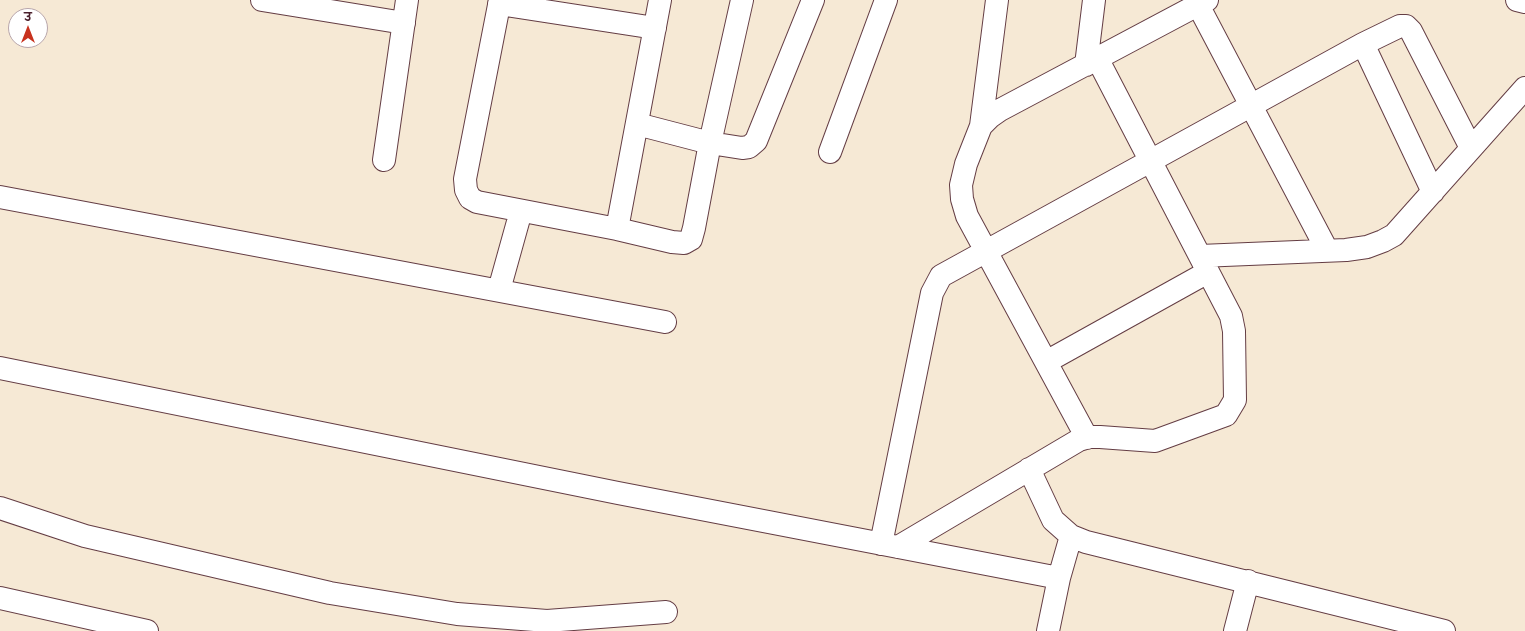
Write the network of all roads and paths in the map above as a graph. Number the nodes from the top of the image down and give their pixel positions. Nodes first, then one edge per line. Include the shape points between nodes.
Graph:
1 (262, 0) edge
2 (407, 0) edge
3 (660, 0) edge
4 (742, 0) edge
5 (813, 0) edge
6 (886, 0) edge
7 (997, 0) edge
8 (1094, 0) edge
9 (1517, 0) edge
10 (499, 2) edge
11 (1202, 2) edge
12 (1525, 2) edge
13 (404, 23) junction
14 (655, 28) junction
15 (1363, 44) junction
16 (1091, 62) junction
17 (1525, 88) edge
18 (1251, 106) junction
19 (637, 124) junction
20 (981, 126) junction
21 (710, 143) junction
22 (1471, 148) junction
23 (830, 152) dead end
24 (384, 160) dead end
25 (1150, 160) junction
26 (1433, 192) junction
27 (0, 197) edge
28 (521, 211) junction
29 (617, 229) junction
30 (985, 250) junction
31 (1327, 250) junction
32 (1204, 264) junction
33 (498, 290) junction
34 (665, 322) dead end
35 (1046, 362) junction
36 (0, 368) edge
37 (1087, 438) junction
38 (1029, 469) junction
39 (0, 508) edge
40 (1071, 536) junction
41 (890, 545) junction
42 (1059, 578) junction
43 (1248, 582) junction
44 (0, 598) edge
45 (666, 612) dead end
46 (1385, 624) edge
47 (147, 631) edge
48 (1048, 631) edge
49 (1235, 631) edge
50 (1444, 631) edge

1 - 13 street
2 - 13 street
3 - 14 street
4 - 21 street
5 - 21 street via 756,140 748,147 742,148
6 - 23 street
7 - 20 street
8 - 16 street
9 - 12 street
10 - 14 street
10 - 28 street via 465,179 466,190 470,198 477,202
11 - 16 street
11 - 18 street
13 - 24 street
14 - 19 street
15 - 18 street
15 - 22 street via 1400,26 1406,26 1411,31
15 - 26 street
16 - 20 street via 1000,110
16 - 25 street
17 - 22 street
18 - 25 street
18 - 31 street
19 - 21 street
19 - 29 street
20 - 30 street via 966,164 961,185 967,216
21 - 29 street via 691,239 684,243 672,242
22 - 26 street
25 - 30 street
25 - 32 street
26 - 31 street via 1389,238 1367,247
27 - 33 street
28 - 29 street
28 - 33 street
30 - 35 street
30 - 41 street via 941,276 932,293
31 - 32 street
32 - 35 street
32 - 37 street via 1231,316 1234,331 1235,400 1226,415 1155,441
33 - 34 street
35 - 37 street
36 - 41 street via 618,493
37 - 38 street via 1079,440
38 - 40 street via 1053,520
38 - 41 street
39 - 45 street via 85,536 322,591 457,614 547,621
40 - 42 street
40 - 43 street via 1086,542
41 - 42 street
42 - 48 street
43 - 46 street
43 - 49 street
44 - 47 street
46 - 50 street

